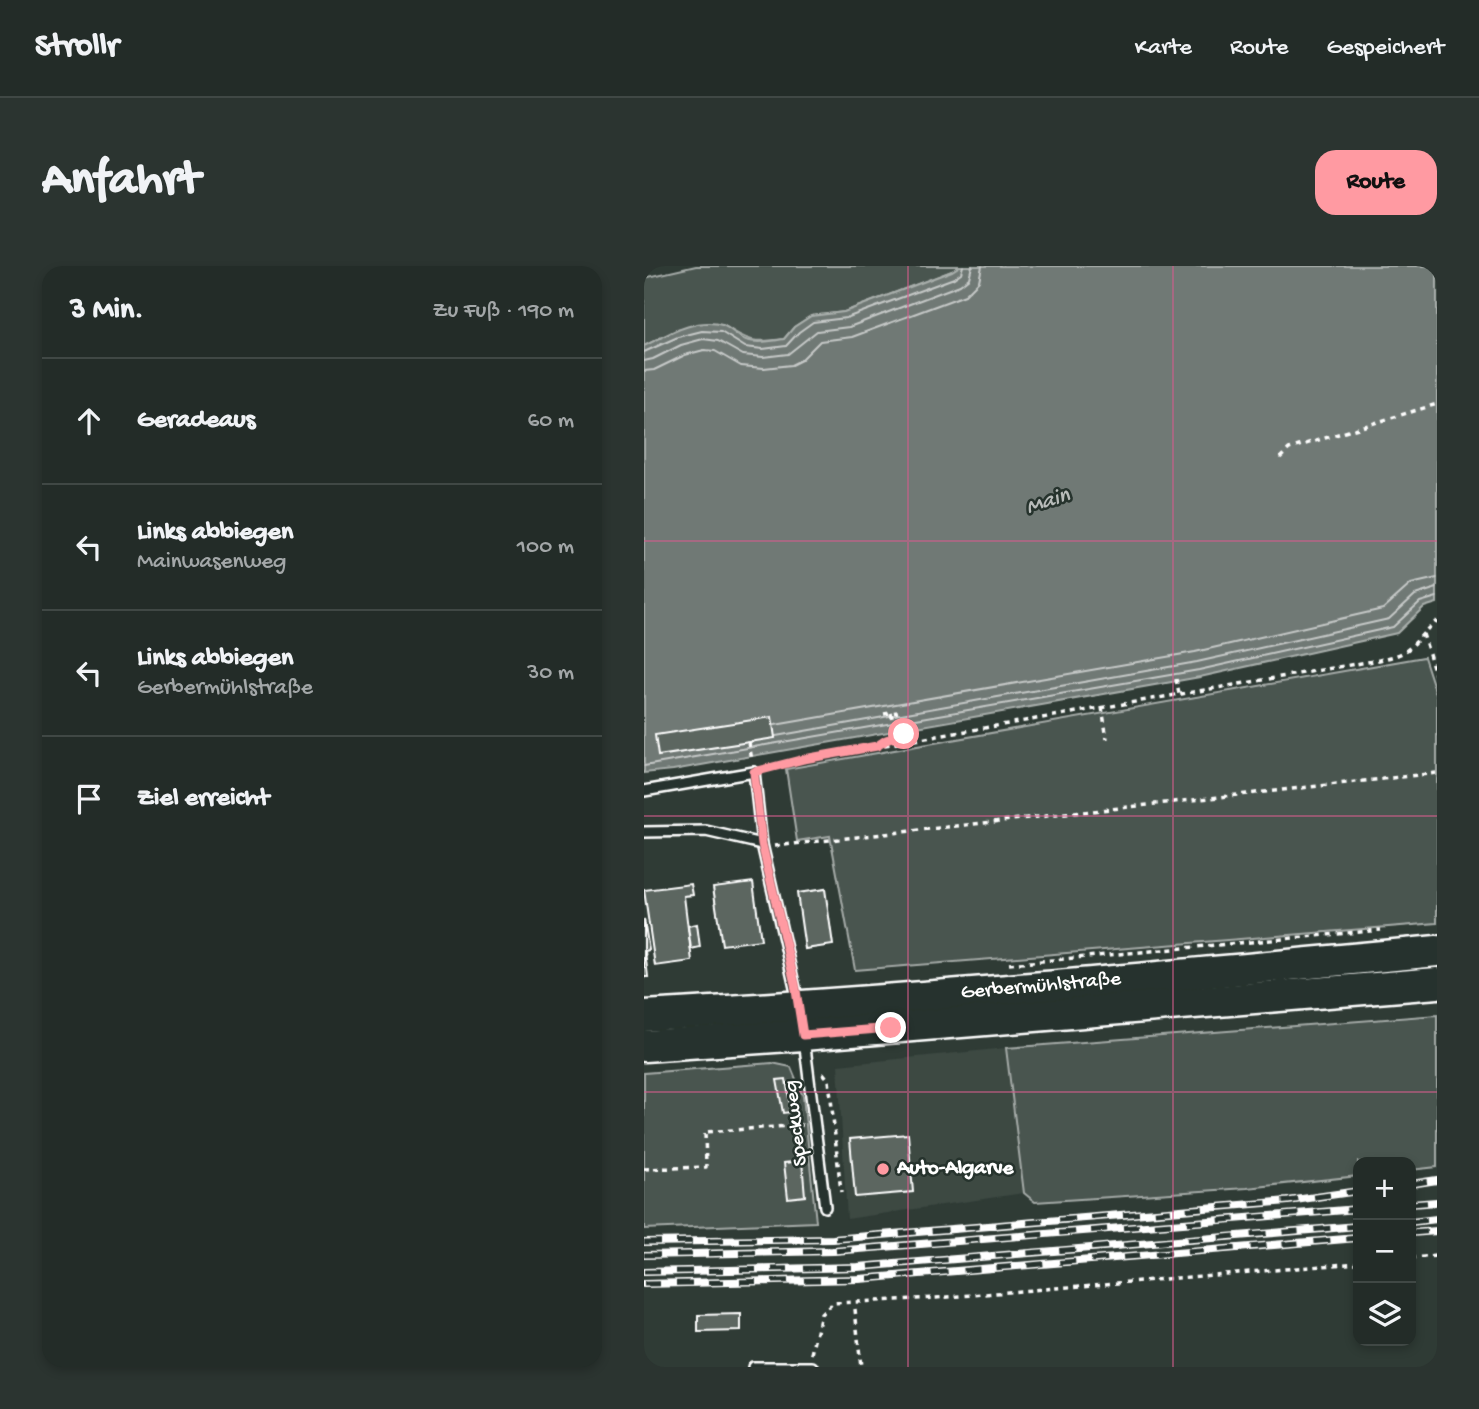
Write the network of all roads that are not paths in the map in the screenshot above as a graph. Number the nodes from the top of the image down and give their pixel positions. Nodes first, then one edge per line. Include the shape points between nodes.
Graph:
1 (644, 791) edge
2 (644, 832) edge
3 (762, 844) junction
4 (1437, 951) edge
5 (1437, 983) edge
6 (644, 1016) edge
7 (803, 1033) junction
8 (644, 1046) edge
9 (825, 1208) dead end
10 (811, 1366) edge
11 (753, 1367) edge

1 - 3 lane, Speckweg via 754,772
2 - 3 lane via 706,831
3 - 7 lane, Speckweg
4 - 7 main road, Gerbermühlstraße via 1120,981
5 - 7 main road, Gerbermühlstraße
6 - 7 main road, Gerbermühlstraße
7 - 8 main road, Gerbermühlstraße
7 - 9 lane, Speckweg
10 - 11 lane

